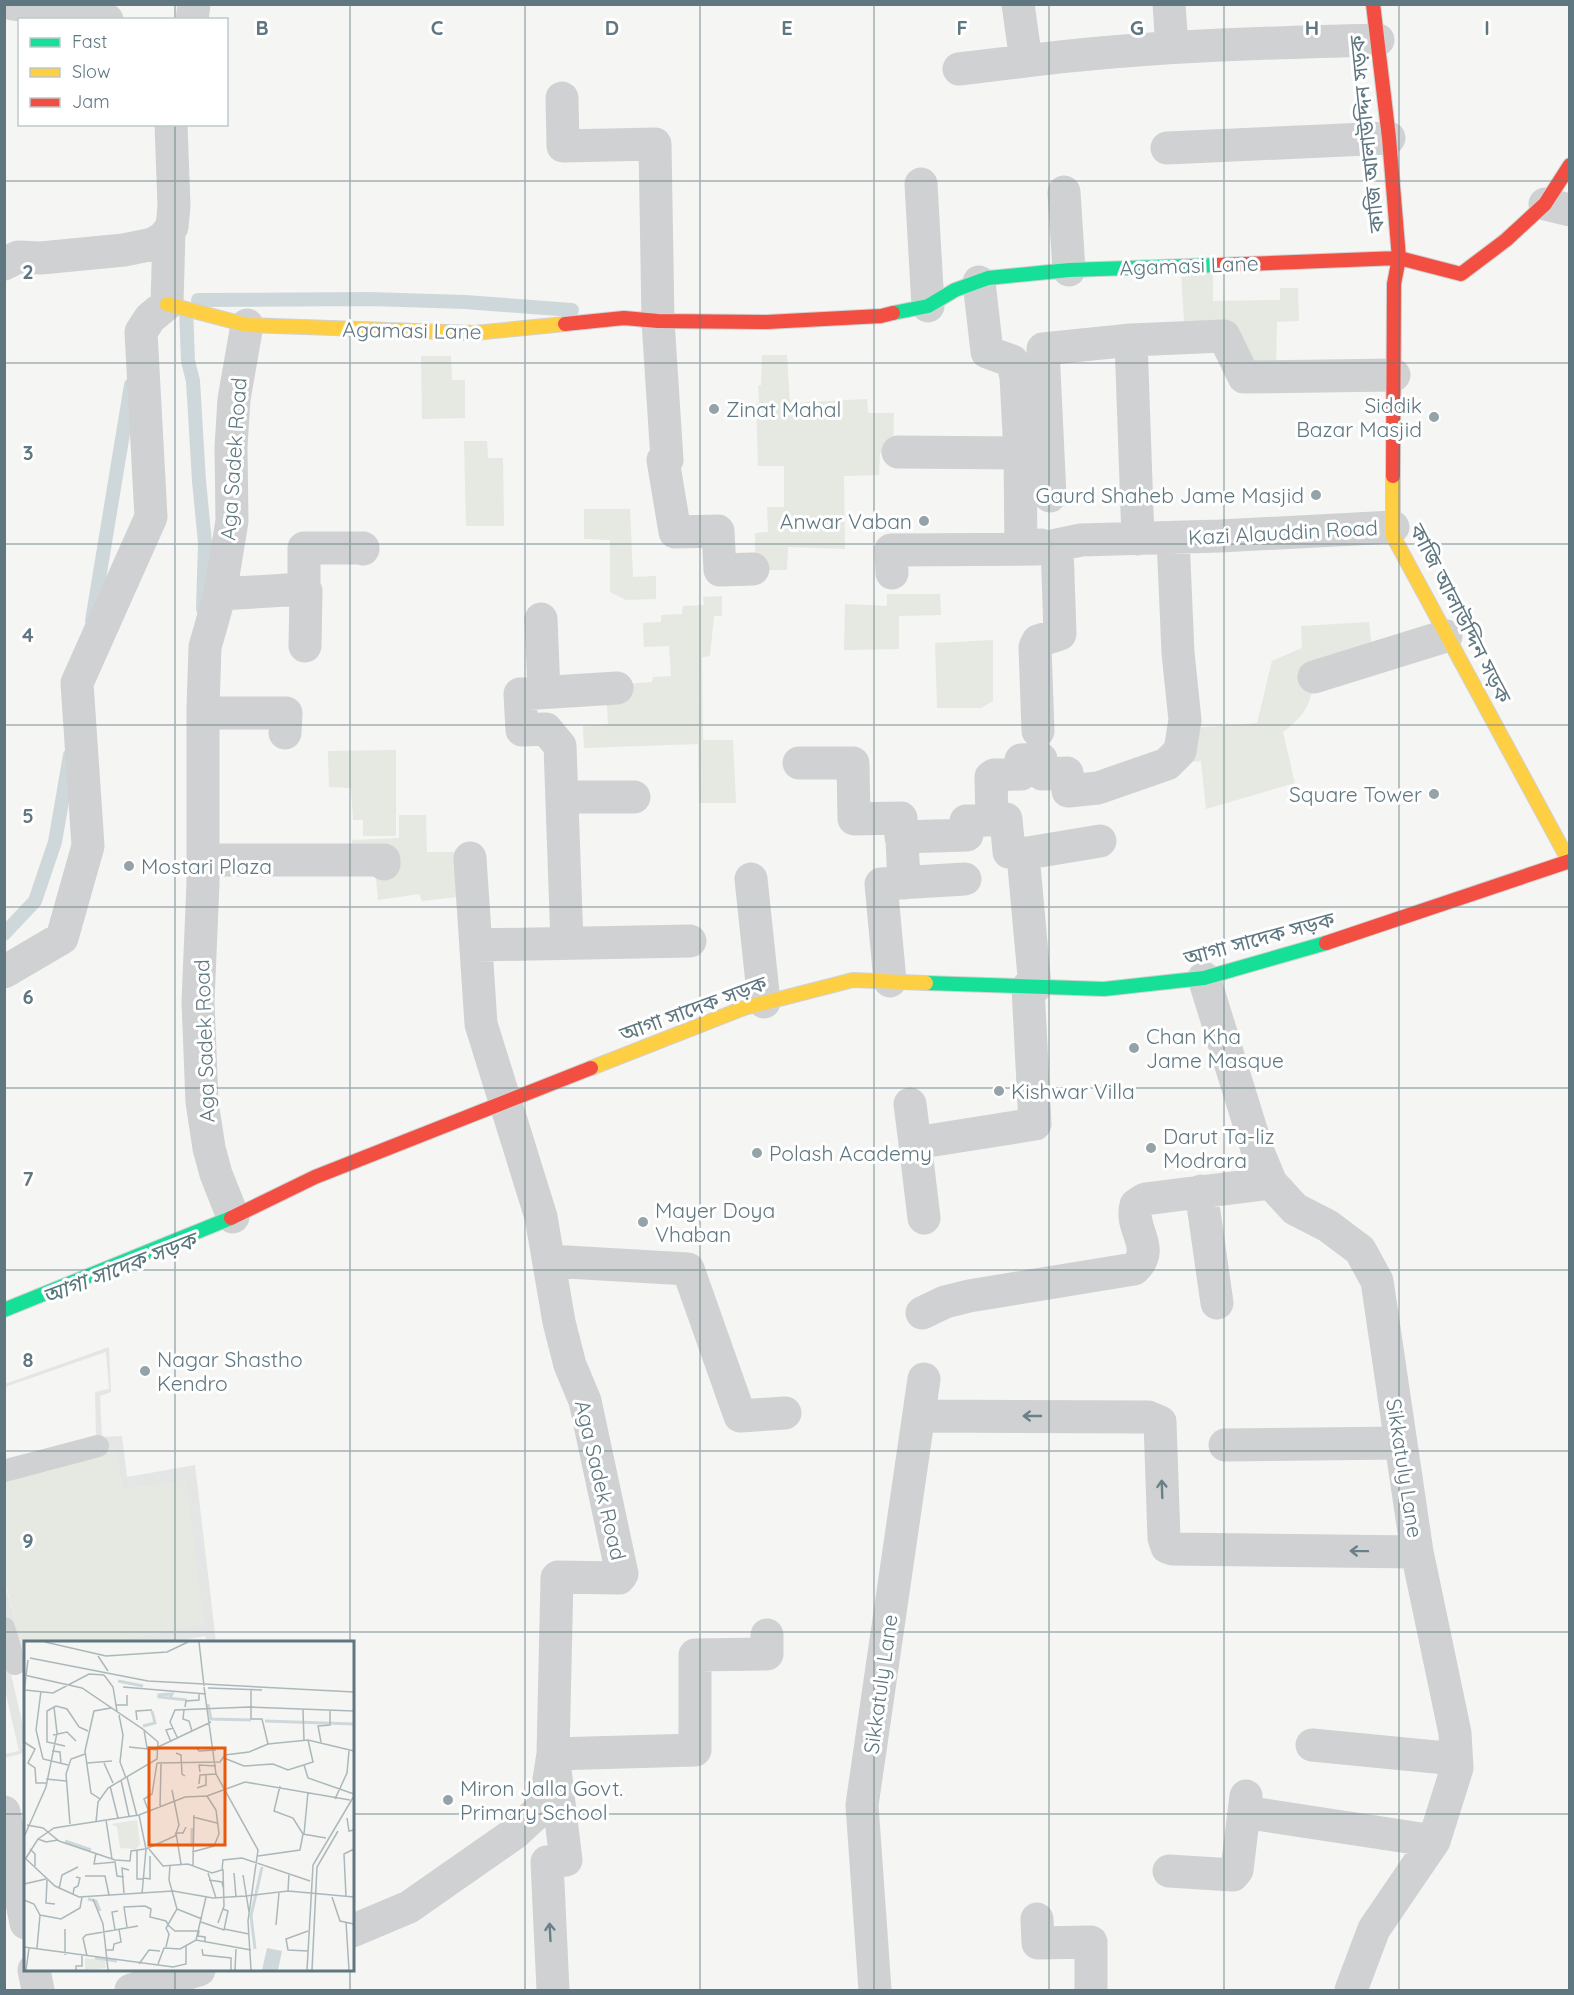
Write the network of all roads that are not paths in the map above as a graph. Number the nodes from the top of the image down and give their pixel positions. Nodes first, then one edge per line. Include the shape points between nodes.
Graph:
1 (12, 4) edge
2 (1018, 4) edge
3 (1169, 4) edge
4 (1373, 4) edge
5 (103, 18) edge
6 (1378, 40) junction
7 (1172, 47) junction
8 (1026, 61) junction
9 (959, 69) dead end
10 (562, 98) dead end
11 (171, 126) edge
12 (1389, 138) junction
13 (1167, 148) dead end
14 (1569, 165) edge
15 (921, 184) dead end
16 (1065, 192) dead end
17 (1557, 207) edge
18 (169, 232) junction
19 (1399, 258) junction
20 (4, 264) edge
21 (1069, 270) junction
22 (979, 282) junction
23 (167, 304) junction
24 (928, 306) junction
25 (658, 321) junction
26 (247, 325) junction
27 (1131, 340) junction
28 (1394, 375) junction
29 (898, 452) dead end
30 (1020, 453) junction
31 (1050, 496) dead end
32 (1393, 527) junction
33 (1123, 535) junction
34 (1173, 538) junction
35 (363, 549) dead end
36 (1022, 549) junction
37 (753, 569) dead end
38 (892, 573) dead end
39 (220, 594) junction
40 (541, 619) dead end
41 (1446, 636) junction
42 (1314, 677) dead end
43 (617, 688) dead end
44 (544, 693) junction
45 (203, 713) junction
46 (1038, 731) dead end
47 (285, 733) dead end
48 (799, 763) dead end
49 (634, 796) dead end
50 (562, 797) junction
51 (992, 820) junction
52 (901, 837) junction
53 (1100, 841) dead end
54 (1019, 853) junction
55 (470, 858) dead end
56 (203, 860) junction
57 (1569, 862) edge
58 (384, 864) dead end
59 (751, 879) dead end
60 (965, 879) dead end
61 (904, 882) junction
62 (690, 940) dead end
63 (567, 943) junction
64 (476, 945) junction
65 (4, 972) edge
66 (1204, 978) junction
67 (890, 981) junction
68 (1031, 987) junction
69 (764, 1002) junction
70 (505, 1103) junction
71 (910, 1104) dead end
72 (915, 1143) junction
73 (1271, 1183) junction
74 (1201, 1191) junction
75 (233, 1217) junction
76 (924, 1218) dead end
77 (549, 1261) junction
78 (1216, 1303) dead end
79 (5, 1307) edge
80 (922, 1313) dead end
81 (924, 1379) dead end
82 (785, 1413) dead end
83 (919, 1416) junction
84 (1401, 1443) junction
85 (1225, 1445) dead end
86 (98, 1446) dead end
87 (4, 1471) edge
88 (1417, 1552) junction
89 (4, 1628) edge
90 (767, 1635) dead end
91 (15, 1664) dead end
92 (1312, 1745) dead end
93 (553, 1754) junction
94 (1456, 1760) junction
95 (4, 1812) edge
96 (1434, 1841) junction
97 (1169, 1871) dead end
98 (24, 1913) edge
99 (1037, 1919) dead end
100 (354, 1929) edge
101 (34, 1971) edge
102 (196, 1971) edge
103 (38, 1990) edge
104 (131, 1990) edge
105 (553, 1990) edge
106 (875, 1990) edge
107 (1091, 1990) edge
108 (1351, 1990) edge

1 - 5 street
2 - 8 street
3 - 7 street
4 - 6 street, কাজি আলাউদ্দিন সড়ক
6 - 7 street
6 - 12 street, কাজি আলাউদ্দিন সড়ক
7 - 8 street
8 - 9 street
10 - 25 street via 562,146 655,144
11 - 18 street via 174,206
12 - 13 street
12 - 19 street, কাজি আলাউদ্দিন সড়ক
14 - 17 street
15 - 24 street
16 - 21 street
17 - 19 street, Agamasi Lane via 1461,274
18 - 20 street via 153,244 124,250 18,257
18 - 23 street
19 - 21 street, Agamasi Lane
19 - 28 street, কাজি আলাউদ্দিন সড়ক via 1394,284
21 - 22 street, Agamasi Lane
22 - 24 street, Agamasi Lane
22 - 30 street via 987,352 1012,362 1016,376
23 - 26 street, Agamasi Lane
23 - 65 street via 141,332 151,517 77,683 88,846 62,938
24 - 25 street, Agamasi Lane via 880,316 767,322
25 - 26 street, Agamasi Lane via 624,318 474,333
25 - 37 street via 667,459 663,459 675,532 718,531 720,570
26 - 39 street, Aga Sadek Road via 234,399 232,521
27 - 28 street via 1224,336 1244,377
27 - 31 street via 1043,349
27 - 33 street
28 - 32 street, কাজি আলাউদ্দিন সড়ক
29 - 30 street
30 - 36 street
32 - 34 street, Kazi Alauddin Road
32 - 41 street, কাজি আলাউদ্দিন সড়ক via 1393,536
33 - 34 street, Kazi Alauddin Road
33 - 36 street, Kazi Alauddin Road via 1060,531 1037,549
33 - 46 street, Kazi Alauddin Road via 1057,545 1060,634 1038,641 1035,646
34 - 51 street, Kazi Alauddin Road via 1185,720 1180,751 1167,764 1098,788 1068,791 1067,773 1042,774 1041,759 1022,760 1022,774 991,777
35 - 39 street via 304,548 304,590
36 - 38 street, Kazi Alauddin Road via 891,550
39 - 45 street, Aga Sadek Road via 205,647
40 - 44 street
41 - 42 street
41 - 57 street, কাজি আলাউদ্দিন সড়ক
43 - 44 street
44 - 50 street via 520,694 522,730 546,729 560,746
45 - 47 street via 286,713
45 - 56 street, Aga Sadek Road
48 - 52 street via 854,763 854,819 901,818
49 - 50 street
50 - 63 street
51 - 52 street via 966,821 967,835
51 - 54 street via 1006,819 1008,851
52 - 61 street
53 - 54 street
54 - 68 street via 1023,855
55 - 64 street, Aga Sadek Road
56 - 58 street via 384,860
56 - 75 street, Aga Sadek Road via 198,1002 202,1102 212,1156
57 - 66 street, আগা সাদেক সড়ক via 1327,943
59 - 69 street
60 - 61 street
61 - 67 street via 881,884
62 - 63 street
63 - 64 street
64 - 70 street, Aga Sadek Road via 481,1023
66 - 68 street, আগা সাদেক সড়ক via 1104,989
66 - 73 street, Sikkatuly Lane
67 - 68 street, আগা সাদেক সড়ক
67 - 69 street, আগা সাদেক সড়ক via 853,980
68 - 72 street via 1035,1124
69 - 70 street, আগা সাদেক সড়ক
70 - 75 street, আগা সাদেক সড়ক via 315,1177
70 - 77 street, Aga Sadek Road via 541,1216
71 - 72 street
72 - 76 street
73 - 74 street
73 - 84 street, Sikkatuly Lane via 1295,1209 1328,1226 1360,1250 1377,1281
74 - 78 street
74 - 80 street via 1145,1199 1136,1205 1134,1213 1144,1250 1142,1262 1134,1269 969,1296
75 - 79 street, আগা সাদেক সড়ক
77 - 82 street via 687,1269 740,1416
77 - 93 street, Aga Sadek Road via 559,1322 585,1401 622,1574 619,1578 557,1578
81 - 83 street, Sikkatuly Lane
88 -> 83 street via 1173,1549 1167,1547 1164,1538 1160,1422 1155,1419
83 - 106 street, Sikkatuly Lane via 862,1805
84 - 85 street
84 - 88 street, Sikkatuly Lane
86 - 87 lane
88 - 94 street, Sikkatuly Lane via 1455,1733
89 - 91 lane
90 - 93 street via 767,1654 695,1655 695,1750
92 - 94 street
93 - 100 street, Aga Sadek Road via 544,1805 515,1833 409,1907
105 -> 93 street via 547,1862 566,1860
94 - 96 street, Sikkatuly Lane via 1457,1768
95 - 98 street
96 - 97 street via 1245,1804 1237,1870 1233,1875
96 - 108 street, Sikkatuly Lane via 1374,1929
99 - 107 street via 1038,1943 1091,1942
101 - 103 street
102 - 104 street

